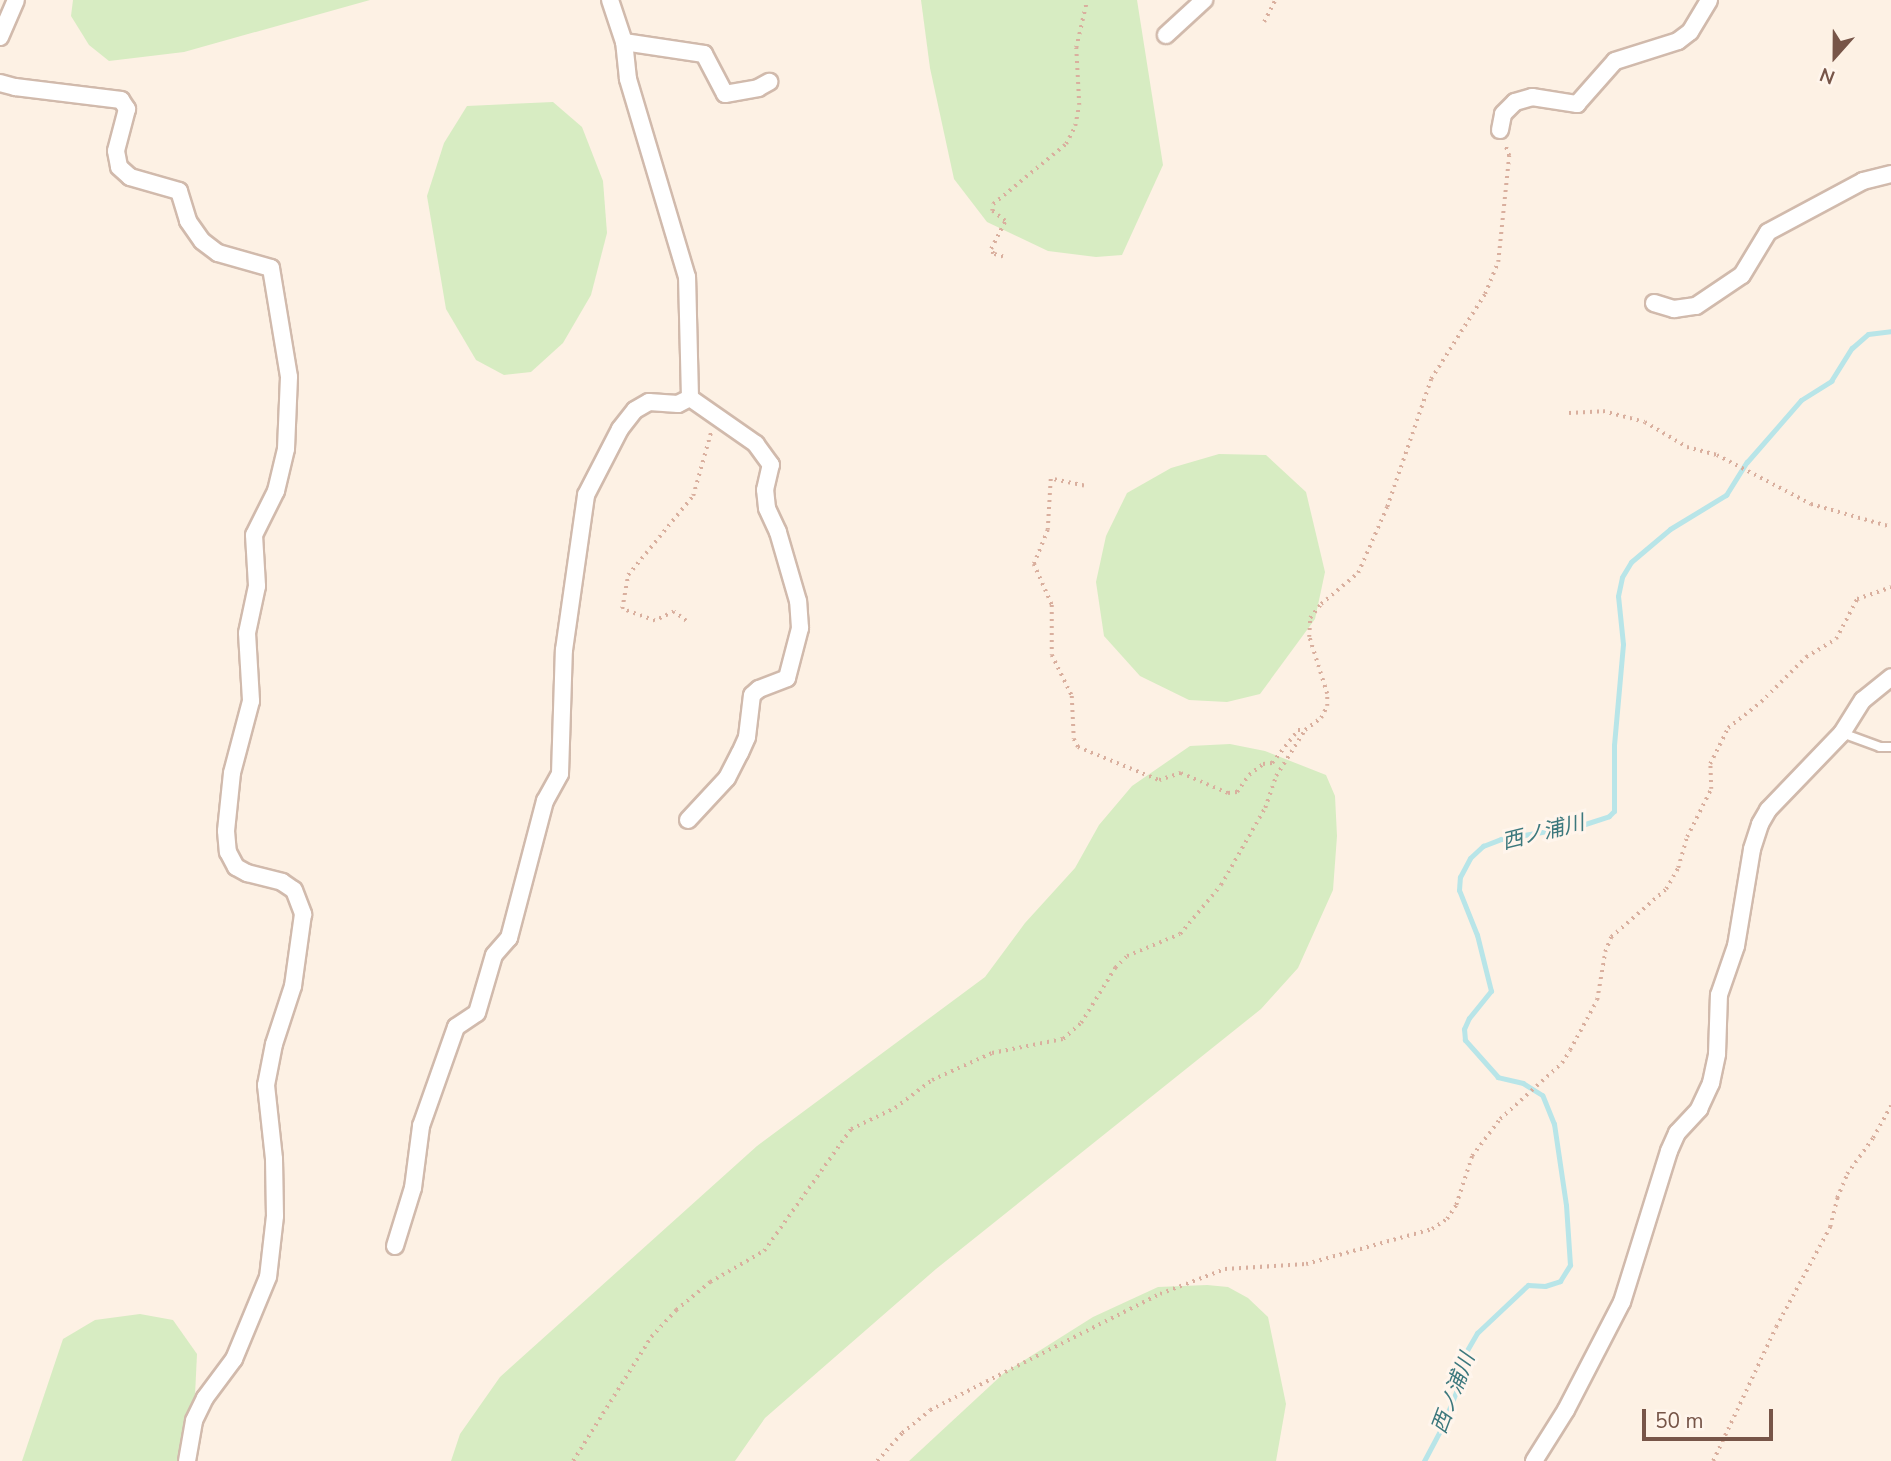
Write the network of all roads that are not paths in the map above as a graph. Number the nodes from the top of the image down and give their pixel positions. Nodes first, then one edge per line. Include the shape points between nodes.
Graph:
1 (16, 0) edge
2 (610, 0) edge
3 (1205, 0) edge
4 (1709, 0) edge
5 (1167, 35) dead end
6 (0, 37) edge
7 (624, 43) junction
8 (1, 77) edge
9 (769, 82) dead end
10 (1500, 130) road end
11 (1891, 174) edge
12 (1654, 303) dead end
13 (690, 398) junction
14 (1891, 677) edge
15 (1842, 733) junction
16 (1891, 747) edge
17 (688, 820) dead end
18 (395, 1245) dead end
19 (187, 1461) edge
20 (1534, 1461) edge

1 - 6 street
2 - 7 street
3 - 5 street
4 - 10 street via 1690,32 1678,41 1615,61 1577,104 1532,97 1515,102 1503,114
7 - 9 street via 704,54 725,94
7 - 13 street via 628,79 687,277
8 - 19 street via 15,87 121,100 127,109 116,151 119,167 130,177 179,191 188,221 218,253 271,268 289,377 286,449 276,491 254,535 257,586 247,633 251,701 232,773 226,831 228,852 236,867 282,882 293,890 303,914 293,986 266,1085 275,1216 268,1277 234,1359 194,1421
11 - 12 street via 1863,181 1768,232 1742,275 1696,306 1674,309
13 - 17 street via 756,444 771,465 765,490 768,508 798,601 800,628 787,678 752,695 740,754 727,778
13 - 18 street via 678,404 649,402 635,410 620,429 586,495 564,650 560,774 545,801 509,939 494,955 477,1013 457,1027 421,1126 412,1188
14 - 15 street via 1863,700
15 - 16 lane
15 - 20 street via 1760,824 1735,947 1719,995 1711,1083 1669,1151 1622,1302

